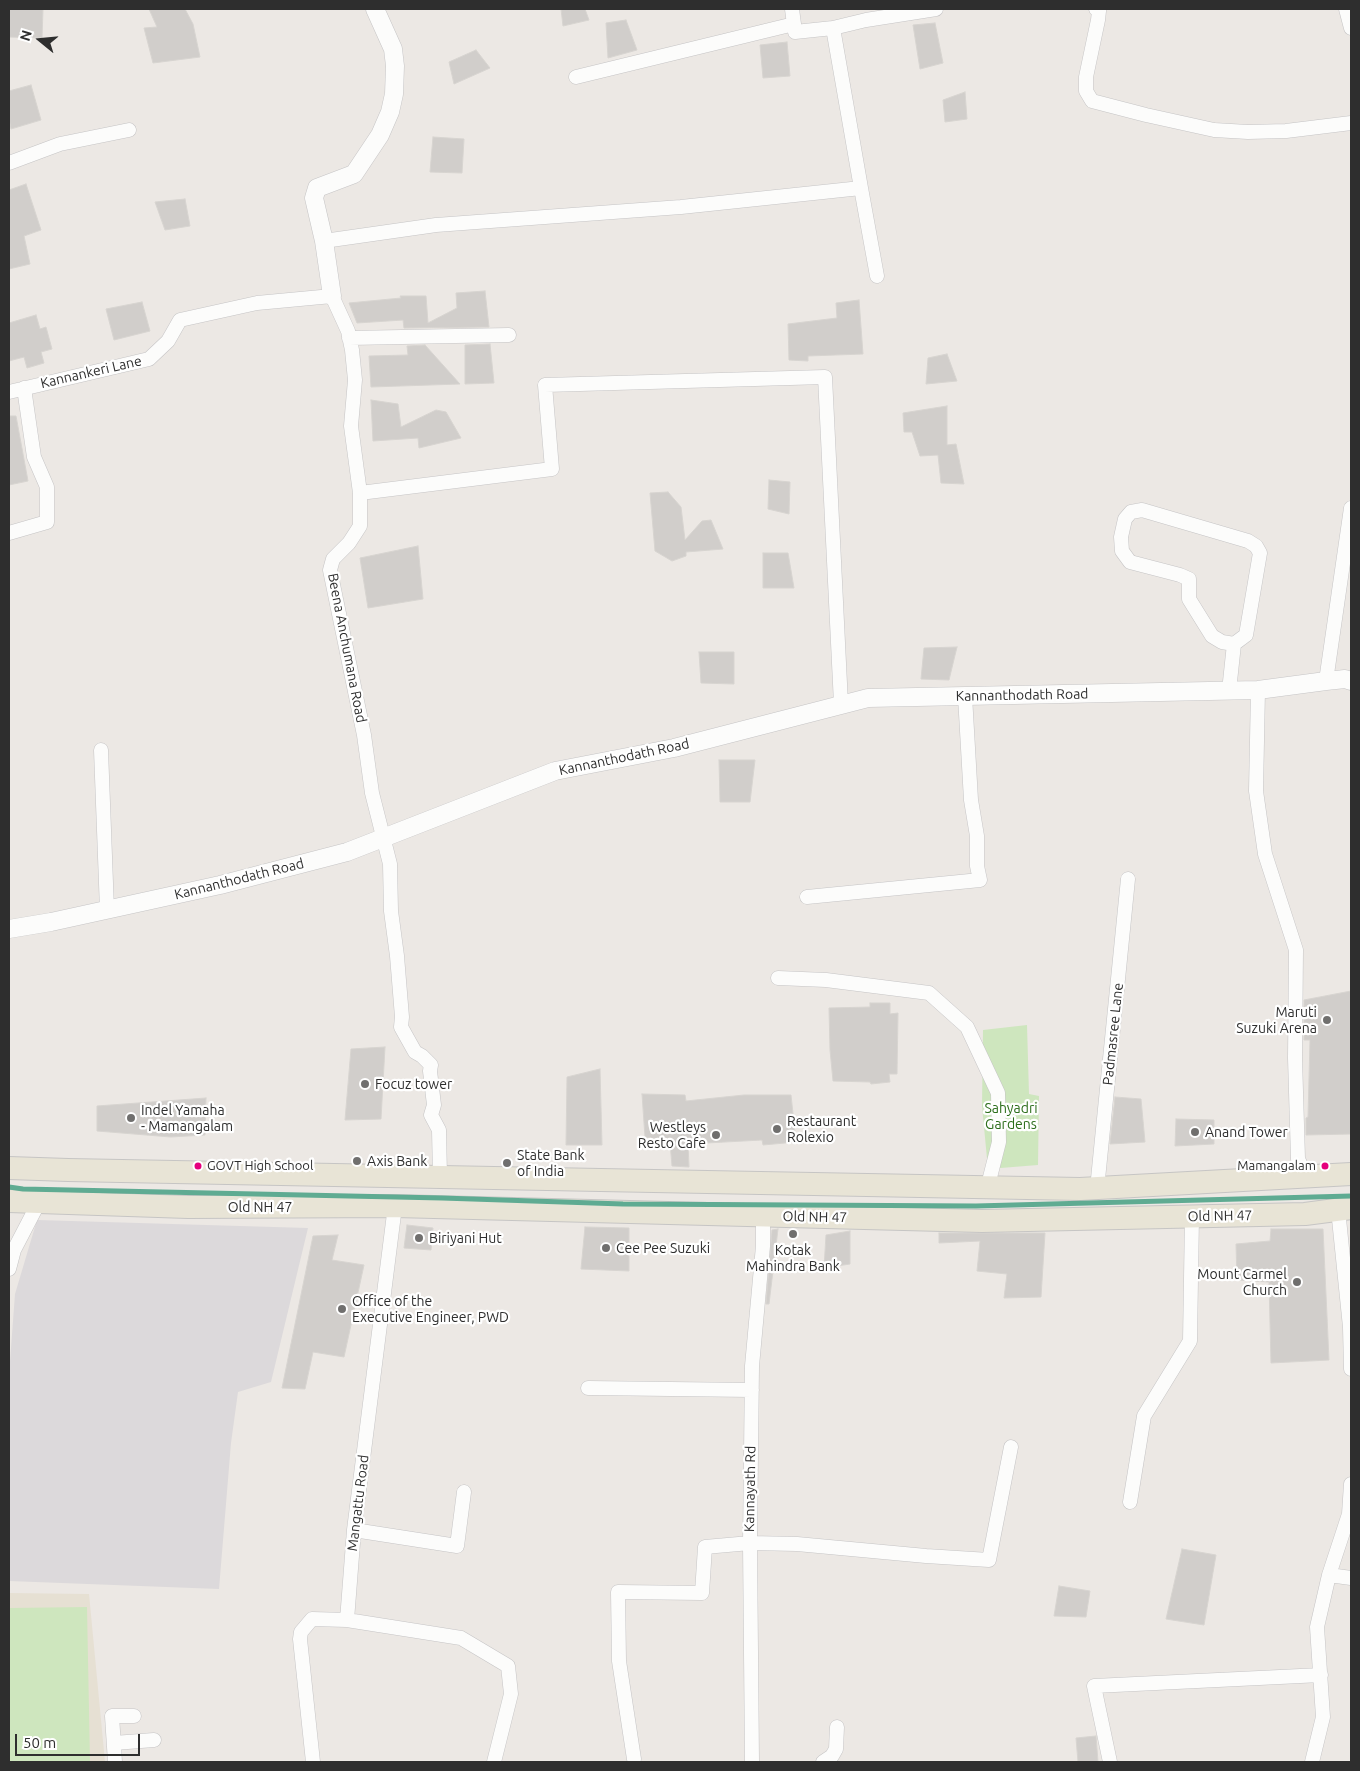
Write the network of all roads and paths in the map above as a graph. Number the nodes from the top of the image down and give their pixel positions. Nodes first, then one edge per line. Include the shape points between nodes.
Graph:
1 (375, 9) edge
2 (792, 9) edge
3 (936, 9) edge
4 (1096, 9) edge
5 (1346, 9) edge
6 (794, 24) junction
7 (833, 28) junction
8 (1351, 28) edge
9 (576, 77) dead end
10 (1351, 123) edge
11 (129, 130) dead end
12 (9, 162) edge
13 (861, 188) junction
14 (324, 241) junction
15 (877, 276) dead end
16 (332, 296) junction
17 (510, 335) dead end
18 (349, 338) junction
19 (24, 388) junction
20 (9, 392) edge
21 (360, 493) junction
22 (1351, 508) edge
23 (9, 533) edge
24 (1348, 547) edge
25 (1234, 644) junction
26 (1326, 680) junction
27 (1351, 682) edge
28 (1258, 690) junction
29 (1229, 691) junction
30 (965, 696) junction
31 (841, 704) junction
32 (101, 750) dead end
33 (382, 838) junction
34 (1128, 879) dead end
35 (807, 897) dead end
36 (107, 910) junction
37 (9, 929) edge
38 (778, 978) dead end
39 (9, 1168) edge
40 (189, 1172) junction
41 (1351, 1174) edge
42 (440, 1176) junction
43 (1306, 1176) junction
44 (987, 1189) junction
45 (1088, 1189) junction
46 (9, 1201) edge
47 (39, 1202) junction
48 (395, 1206) junction
49 (188, 1207) junction
50 (1345, 1209) edge
51 (763, 1216) junction
52 (1192, 1216) junction
53 (1078, 1219) junction
54 (9, 1269) edge
55 (1351, 1369) edge
56 (588, 1388) dead end
57 (752, 1390) junction
58 (1010, 1446) dead end
59 (1351, 1484) edge
60 (464, 1492) dead end
61 (1130, 1502) dead end
62 (354, 1530) junction
63 (750, 1543) junction
64 (1329, 1575) junction
65 (1351, 1578) edge
66 (347, 1620) junction
67 (1321, 1675) junction
68 (134, 1716) dead end
69 (837, 1727) dead end
70 (154, 1740) dead end
71 (114, 1743) junction
72 (634, 1758) dead end
73 (115, 1762) edge
74 (313, 1762) edge
75 (494, 1762) edge
76 (752, 1762) edge
77 (823, 1762) edge
78 (1110, 1762) edge
79 (1312, 1762) edge

1 - 14 street, Beena Anchumana Road via 393,49 396,66 390,112 380,135 354,174 317,188 314,198
2 - 6 street
3 - 7 street
4 - 10 street via 1099,11 1098,20 1086,77 1086,91 1092,101 1214,130 1286,131
5 - 8 street
6 - 7 street via 795,32
6 - 9 street
7 - 13 street
11 - 12 street via 60,144
13 - 14 street via 681,207 436,225
13 - 15 street
14 - 16 street, Beena Anchumana Road
16 - 18 street, Beena Anchumana Road
16 - 19 street, Kannankeri Lane via 257,303 180,320 168,341 149,359
17 - 18 street
18 - 21 street, Beena Anchumana Road via 355,380 351,435
19 - 20 street, Kannankeri Lane
19 - 23 street via 34,457 47,487 47,522
21 - 31 street via 552,469 545,385 825,377
21 - 33 street, Beena Anchumana Road via 360,526 333,559 330,570
22 - 24 street
24 - 26 street
25 - 25 street via 1246,635 1260,553 1256,546 1142,510 1132,512 1125,519 1121,537 1122,551 1130,562 1189,579 1189,598 1212,636
25 - 29 street
26 - 27 street, Kannanthodath Road via 1345,679
26 - 28 street, Kannanthodath Road
28 - 29 street, Kannanthodath Road
28 - 43 street via 1256,791 1265,854 1296,950 1298,1159
29 - 30 street, Kannanthodath Road
30 - 31 street, Kannanthodath Road via 868,698
30 - 35 street via 980,880
31 - 33 street, Kannanthodath Road via 674,748 555,771
32 - 36 street
33 - 36 street, Kannanthodath Road via 347,852
33 - 42 street, Beena Anchumana Road via 390,864 390,911 397,956 401,1027 415,1052 431,1065 434,1105 431,1115 439,1130
34 - 45 street, Padmasree Lane
36 - 37 street, Kannanthodath Road
38 - 44 street via 826,980 928,993 967,1027 998,1093 999,1142
39 - 40 main road
40 - 42 main road
40 - 49 main road
41 - 43 main road
42 - 44 main road
43 - 45 main road
44 - 45 main road
45 - 53 main road
46 - 47 main road, Old NH 47
47 - 49 main road, Old NH 47
47 - 54 street via 14,1250
48 - 49 main road, Old NH 47
48 - 51 main road, Old NH 47
48 - 62 street, Mangattu Road
50 - 52 main road, Old NH 47 via 1305,1214
50 - 55 street
51 - 53 main road, Old NH 47 via 982,1221
51 - 57 street, Kannayath Rd
52 - 53 main road, Old NH 47
52 - 61 street via 1190,1341 1144,1416
56 - 57 street
57 - 63 street, Kannayath Rd
58 - 63 street via 988,1560
59 - 64 street via 1349,1514
60 - 62 street via 457,1546
62 - 66 street, Mangattu Road
63 - 72 street via 705,1547 702,1593 618,1592 619,1661
63 - 76 street, Kannayath Rd
64 - 65 street
64 - 67 street via 1317,1627
66 - 74 street via 312,1619 301,1632
66 - 75 street via 461,1638 508,1666 511,1694
67 - 78 street via 1094,1686
67 - 79 street via 1323,1717
68 - 71 street via 112,1716
69 - 77 street via 836,1749
70 - 71 street
71 - 73 street

